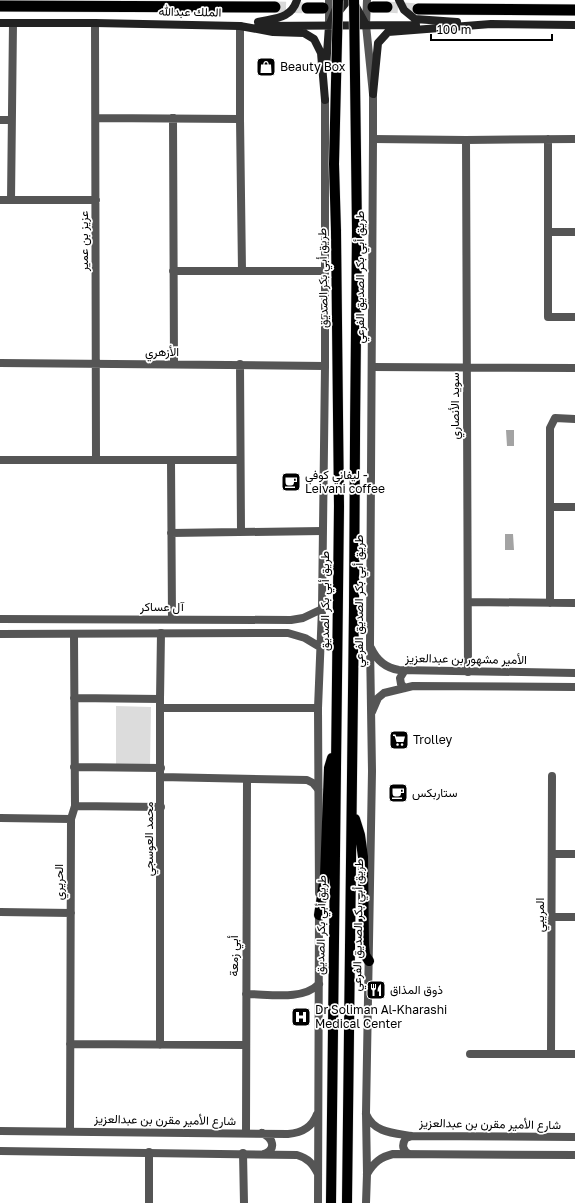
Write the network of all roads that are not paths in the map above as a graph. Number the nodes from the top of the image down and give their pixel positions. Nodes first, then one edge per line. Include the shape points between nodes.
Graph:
1 (297, 0) edge
2 (339, 0) edge
3 (348, 0) edge
4 (353, 0) edge
5 (399, 0) edge
6 (370, 3) edge
7 (326, 4) edge
8 (0, 6) edge
9 (275, 7) tunnel mouth
10 (387, 7) tunnel mouth
11 (307, 8) tunnel mouth
12 (418, 9) tunnel mouth
13 (575, 10) edge
14 (0, 23) edge
15 (13, 23) junction
16 (95, 23) junction
17 (491, 24) junction
18 (366, 25) junction
19 (575, 25) edge
20 (240, 26) junction
21 (329, 26) junction
22 (373, 94) junction
23 (325, 100) junction
24 (96, 118) junction
25 (173, 118) junction
26 (240, 119) junction
27 (0, 120) edge
28 (11, 120) junction
29 (373, 139) junction
30 (548, 139) junction
31 (575, 139) edge
32 (466, 140) junction
33 (0, 200) edge
34 (11, 200) junction
35 (96, 200) junction
36 (548, 232) junction
37 (575, 232) edge
38 (173, 271) junction
39 (242, 271) junction
40 (324, 271) junction
41 (575, 317) edge
42 (0, 363) edge
43 (96, 364) junction
44 (174, 364) junction
45 (240, 364) junction
46 (325, 366) junction
47 (372, 367) junction
48 (467, 367) junction
49 (575, 368) edge
50 (575, 418) edge
51 (0, 460) edge
52 (96, 460) junction
53 (170, 460) junction
54 (240, 460) junction
55 (550, 507) junction
56 (575, 507) edge
57 (322, 531) junction
58 (241, 532) junction
59 (171, 533) junction
60 (468, 602) junction
61 (550, 603) junction
62 (575, 603) edge
63 (322, 609) junction
64 (0, 619) edge
65 (120, 619) junction
66 (172, 619) junction
67 (291, 620) junction
68 (288, 633) junction
69 (0, 634) edge
70 (121, 634) junction
71 (161, 634) junction
72 (74, 635) junction
73 (370, 644) junction
74 (320, 646) junction
75 (405, 670) junction
76 (468, 672) junction
77 (575, 673) edge
78 (405, 688) junction
79 (575, 688) edge
80 (74, 698) junction
81 (160, 699) junction
82 (161, 708) junction
83 (318, 708) junction
84 (371, 715) junction
85 (336, 753) junction
86 (74, 767) junction
87 (319, 767) junction
88 (161, 768) junction
89 (552, 776) dead end
90 (161, 778) junction
91 (247, 779) junction
92 (307, 780) junction
93 (318, 789) junction
94 (75, 806) junction
95 (161, 807) junction
96 (352, 812) junction
97 (0, 818) edge
98 (71, 819) junction
99 (552, 854) junction
100 (575, 854) edge
101 (0, 912) edge
102 (71, 913) junction
103 (319, 915) junction
104 (552, 917) junction
105 (575, 917) edge
106 (369, 961) junction
107 (319, 984) junction
108 (246, 994) junction
109 (70, 1044) junction
110 (160, 1045) junction
111 (246, 1045) junction
112 (470, 1054) dead end
113 (551, 1054) junction
114 (575, 1054) edge
115 (318, 1109) junction
116 (366, 1113) junction
117 (0, 1131) edge
118 (70, 1131) junction
119 (246, 1133) junction
120 (262, 1133) junction
121 (412, 1136) junction
122 (575, 1137) edge
123 (0, 1151) edge
124 (149, 1152) junction
125 (243, 1153) junction
126 (263, 1154) junction
127 (410, 1154) junction
128 (575, 1155) edge
129 (367, 1174) junction
130 (318, 1175) junction
131 (149, 1203) edge
132 (244, 1203) edge
133 (318, 1203) edge
134 (331, 1203) edge
135 (347, 1203) edge
136 (366, 1203) edge

1 - 20 main road via 292,11 284,17
2 - 21 main road
2 - 85 main road, طريق أبي بكر الصديق, bridge via 334,164 339,506
3 - 21 main road
4 - 18 main road
4 - 96 main road, bridge via 357,230
5 - 17 main road via 404,10 415,19
6 - 10 highway
6 - 18 street, طريق أبي بكر الصديق الفرعي
7 - 11 highway
7 - 21 street
8 - 9 highway, الملك عبدالله
12 - 13 highway
14 - 15 main road, الملك عبدالله
15 - 16 main road, الملك عبدالله
15 - 28 street
16 - 20 main road, الملك عبدالله
16 - 24 street, عزيز بن عمير
17 - 18 main road
17 - 19 main road
17 - 22 main road via 388,32 378,43
18 - 21 main road
18 - 22 street, طريق أبي بكر الصديق الفرعي
20 - 21 main road
20 - 23 main road, الملك عبدالله via 273,32 304,33 314,39 321,52
20 - 26 street
21 - 23 main road
22 - 29 street, طريق أبي بكر الصديق الفرعي
23 - 40 street
24 - 25 street
24 - 35 street, عزيز بن عمير
25 - 26 street
25 - 38 street
26 - 39 street
27 - 28 street
28 - 34 street
29 - 32 street
29 - 47 street, طريق أبي بكر الصديق الفرعي
30 - 31 street
30 - 32 street
30 - 36 street
32 - 48 street, سويد الأنصاري
33 - 34 street
34 - 35 street
35 - 43 street, عزيز بن عمير
36 - 37 street
36 - 41 street via 548,317
38 - 39 street
38 - 44 street
39 - 40 street
40 - 46 street
42 - 43 street, الأزهري
43 - 44 street, الأزهري
43 - 52 street, عزيز بن عمير
44 - 45 street, الأزهري
45 - 46 street, الأزهري
45 - 54 street
46 - 57 street
47 - 48 street
47 - 73 street, طريق أبي بكر الصديق الفرعي
48 - 49 street
48 - 60 street, سويد الأنصاري
50 - 55 street via 555,418 550,428
51 - 52 street
52 - 53 street
53 - 54 street
53 - 59 street
54 - 58 street
55 - 56 street
55 - 61 street
57 - 58 street
57 - 63 street
58 - 59 street
59 - 66 street
60 - 61 street
60 - 76 street, سويد الأنصاري
61 - 62 street
63 - 67 street, آل عساكر via 303,618
63 - 74 street
64 - 65 street, آل عساكر
65 - 66 street, آل عساكر
65 - 70 street
66 - 67 street, آل عساكر
67 - 68 street via 296,626 294,632
68 - 71 street
68 - 74 street
69 - 72 street
70 - 71 street
70 - 72 street
71 - 81 street, محمد العوسجي
72 - 80 street, الحريري
73 - 75 street, الأمير مشهور بن عبدالعزيز via 374,655 382,664 393,669
73 - 84 street, طريق أبي بكر الصديق الفرعي
74 - 83 street
75 - 76 street, الأمير مشهور بن عبدالعزيز
75 - 78 street via 400,678
76 - 77 street, الأمير مشهور بن عبدالعزيز
78 - 79 street
78 - 84 street via 384,693 378,698
80 - 81 street
80 - 86 street, الحريري
81 - 82 street, محمد العوسجي
82 - 83 street
82 - 88 street, محمد العوسجي
83 - 87 street
84 - 106 street, طريق أبي بكر الصديق الفرعي
85 - 103 main road via 329,768 325,876
85 - 134 main road, طريق أبي بكر الصديق
86 - 88 street
86 - 94 street, الحريري
87 - 92 street
87 - 93 street
88 - 90 street, محمد العوسجي
89 - 99 street, المريبي
90 - 91 street
90 - 95 street, محمد العوسجي
91 - 92 street
91 - 108 street, أبي زمعة
92 - 93 street
93 - 103 street
94 - 95 street
94 - 98 street, الحريري
95 - 110 street, محمد العوسجي
96 - 106 main road via 362,846 364,945 365,955
96 - 135 main road
97 - 98 street
98 - 102 street, الحريري
99 - 100 street
99 - 104 street, المريبي
101 - 102 street
102 - 109 street, الحريري
103 - 107 street
104 - 105 street
104 - 113 street, المريبي
106 - 116 street, طريق أبي بكر الصديق الفرعي
107 - 108 street via 298,995
107 - 115 street
108 - 111 street, أبي زمعة
109 - 110 street
109 - 118 street, الحريري
110 - 111 street
111 - 119 street, أبي زمعة
112 - 113 street
113 - 114 street
115 - 120 street, شارع الأمير مقرن بن عبدالعزيز via 315,1120 297,1133
115 - 130 street
116 - 121 street, شارع الأمير مقرن بن عبدالعزيز via 380,1130
116 - 129 street, طريق أبي بكر الصديق الفرعي
117 - 118 street, شارع الأمير مقرن بن عبدالعزيز
118 - 119 street, شارع الأمير مقرن بن عبدالعزيز
119 - 120 street, شارع الأمير مقرن بن عبدالعزيز
120 - 126 street via 271,1139 272,1144 268,1152
121 - 122 street, شارع الأمير مقرن بن عبدالعزيز
121 - 127 street via 406,1138 403,1144 404,1150
123 - 124 street
124 - 125 street
124 - 131 street
125 - 126 street
125 - 132 street
126 - 130 street via 303,1156 312,1164
127 - 128 street
127 - 129 street via 386,1156 378,1160
129 - 136 street, طريق أبي بكر الصديق الفرعي
130 - 133 street

